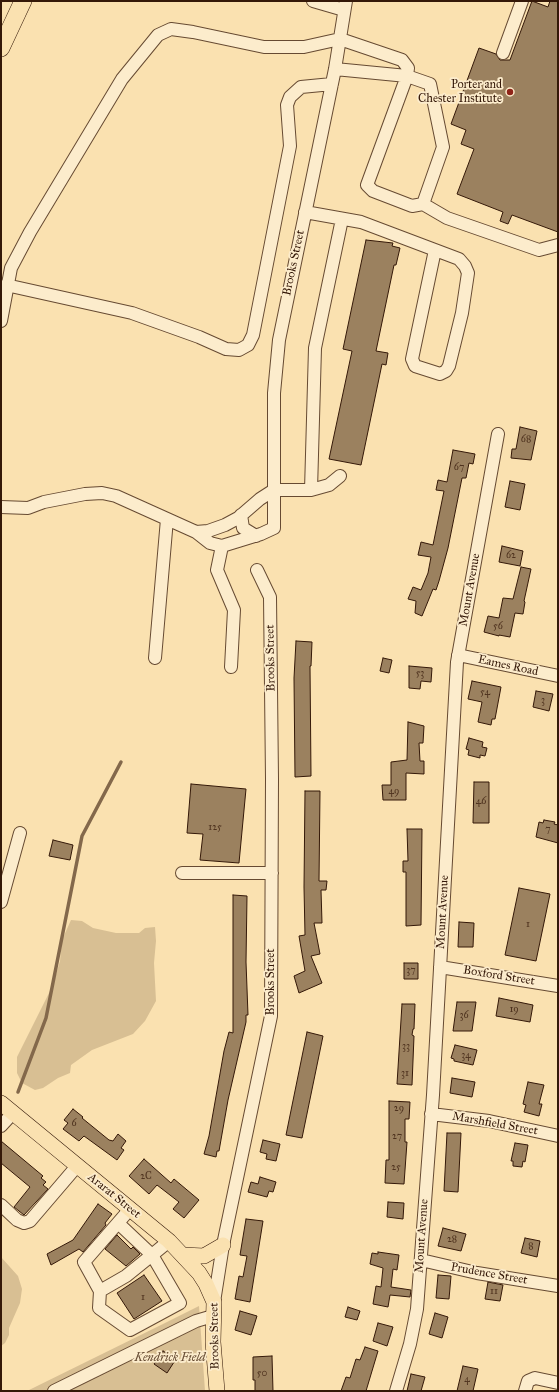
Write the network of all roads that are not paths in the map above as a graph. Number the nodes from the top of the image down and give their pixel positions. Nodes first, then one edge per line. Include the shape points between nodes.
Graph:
1 (23, 1) edge
2 (313, 1) edge
3 (522, 1) edge
4 (345, 5) edge
5 (340, 40) junction
6 (1, 48) edge
7 (503, 53) dead end
8 (335, 69) junction
9 (407, 76) junction
10 (332, 84) junction
11 (423, 204) junction
12 (305, 212) junction
13 (342, 219) junction
14 (558, 246) edge
15 (435, 250) junction
16 (6, 285) junction
17 (1, 321) edge
18 (498, 434) dead end
19 (340, 476) dead end
20 (274, 490) junction
21 (312, 490) junction
22 (1, 508) edge
23 (241, 515) junction
24 (167, 519) junction
25 (196, 532) junction
26 (256, 536) junction
27 (222, 546) junction
28 (257, 570) dead end
29 (458, 655) junction
30 (155, 658) dead end
31 (231, 667) dead end
32 (558, 676) edge
33 (20, 833) dead end
34 (182, 873) dead end
35 (272, 873) junction
36 (1, 902) edge
37 (440, 967) junction
38 (558, 986) edge
39 (1, 1103) edge
40 (13, 1113) junction
41 (431, 1114) junction
42 (1, 1126) edge
43 (558, 1136) edge
44 (77, 1166) junction
45 (1, 1205) edge
46 (130, 1208) junction
47 (118, 1223) junction
48 (169, 1241) junction
49 (223, 1245) junction
50 (183, 1254) junction
51 (152, 1255) junction
52 (421, 1260) junction
53 (558, 1286) edge
54 (100, 1291) junction
55 (213, 1309) junction
56 (558, 1383) edge
57 (54, 1391) edge
58 (216, 1391) edge
59 (396, 1391) edge
60 (525, 1391) edge

1 - 6 highway
2 - 4 street
3 - 7 street
4 - 5 street, Brooks Street
5 - 8 street, Brooks Street
5 - 9 street via 402,60 408,68
5 - 16 street via 286,48 264,47 171,29 158,35 122,79 17,255
8 - 9 street
8 - 10 street, Brooks Street
9 - 11 street via 430,84 443,147
9 - 11 street via 367,185 373,191 412,206
10 - 12 street, Brooks Street
10 - 16 street via 301,87 290,97 287,105 290,146 248,345 239,350 226,349 132,313
11 - 14 street via 446,218 539,250
12 - 13 street
12 - 20 street, Brooks Street via 283,312 277,354 274,393
13 - 15 street via 361,222
13 - 21 street via 316,348
15 - 15 street via 459,259 468,273 462,313 449,366 440,374 415,366 412,359
16 - 17 street
18 - 29 street, Mount Avenue
19 - 21 street via 329,485
20 - 21 street
20 - 23 street
20 - 26 street, Brooks Street via 274,528
22 - 24 street via 28,508 44,502 85,494 102,494 116,496
23 - 25 street via 225,525
23 - 26 street via 243,528
24 - 25 street
24 - 30 street
25 - 27 street via 210,543
26 - 27 street
27 - 31 street via 217,570 234,610
28 - 35 street, Brooks Street via 270,597
29 - 32 street, Eames Road
29 - 37 street, Mount Avenue
33 - 36 street
34 - 35 street
35 - 49 street, Brooks Street via 271,1016
37 - 38 street, Boxford Street
37 - 41 street, Mount Avenue
39 - 40 main road, Ararat Street
40 - 42 street
40 - 44 main road, Ararat Street
41 - 43 street, Marshfield Street via 489,1121
41 - 52 street, Mount Avenue
44 - 45 street via 30,1222 17,1220
44 - 46 main road, Ararat Street
46 - 47 street
46 - 48 main road, Ararat Street
47 - 51 street
47 - 54 street via 84,1262
48 - 50 main road, Ararat Street
48 - 51 street
49 - 50 main road via 204,1256
49 - 55 street, Brooks Street
50 - 55 main road, Ararat Street via 206,1284
51 - 54 street via 126,1276
51 - 54 street via 180,1303 130,1330 99,1308
52 - 53 street, Prudence Street via 476,1273
52 - 59 street, Mount Avenue via 417,1309
55 - 57 street via 196,1321
55 - 58 main road, Brooks Street
56 - 60 street via 535,1378 528,1381

